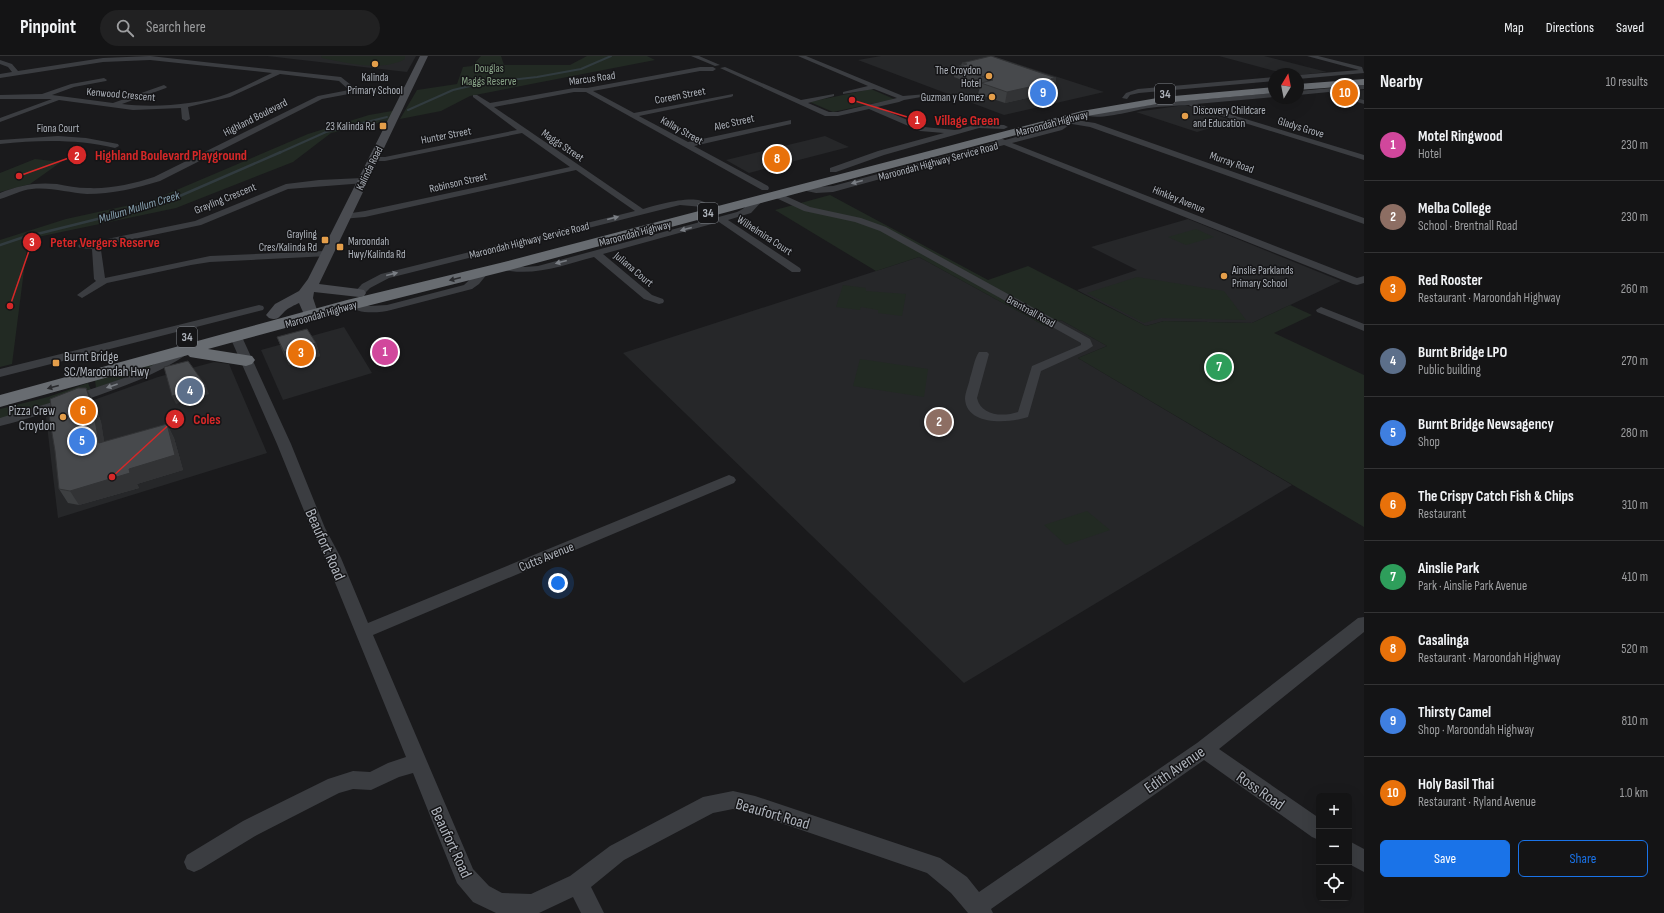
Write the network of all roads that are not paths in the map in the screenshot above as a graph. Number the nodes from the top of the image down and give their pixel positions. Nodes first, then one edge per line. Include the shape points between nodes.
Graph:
1 (424, 56) edge
2 (694, 56) edge
3 (801, 56) edge
4 (1310, 56) edge
5 (103, 58) edge
6 (0, 62) edge
7 (715, 67) junction
8 (1326, 71) dead end
9 (1363, 71) edge
10 (281, 72) junction
11 (16, 74) junction
12 (0, 76) edge
13 (104, 80) dead end
14 (1304, 82) edge
15 (1304, 82) edge
16 (1364, 82) edge
17 (1304, 83) edge
18 (1268, 85) edge
19 (1268, 86) edge
20 (164, 87) dead end
21 (874, 87) junction
22 (1364, 87) edge
23 (408, 89) junction
24 (354, 90) junction
25 (587, 90) junction
26 (1322, 91) junction
27 (1304, 92) edge
28 (846, 93) dead end
29 (925, 94) dead end
30 (732, 95) dead end
31 (832, 95) dead end
32 (43, 96) junction
33 (475, 96) dead end
34 (1268, 96) edge
35 (0, 97) edge
36 (60, 98) junction
37 (902, 98) junction
38 (801, 102) junction
39 (1364, 102) edge
40 (1185, 103) junction
41 (111, 106) junction
42 (184, 106) junction
43 (487, 106) junction
44 (870, 107) junction
45 (1086, 113) junction
46 (828, 114) junction
47 (633, 115) junction
48 (1064, 117) junction
49 (821, 118) dead end
50 (186, 119) dead end
51 (0, 120) edge
52 (788, 122) dead end
53 (1092, 125) junction
54 (1004, 127) junction
55 (923, 129) junction
56 (523, 131) junction
57 (953, 132) junction
58 (923, 140) junction
59 (999, 140) junction
60 (0, 142) edge
61 (686, 145) junction
62 (115, 146) dead end
63 (1364, 158) edge
64 (374, 159) junction
65 (576, 168) junction
66 (833, 170) junction
67 (362, 181) junction
68 (767, 194) junction
69 (0, 196) edge
70 (704, 204) junction
71 (641, 211) junction
72 (345, 217) junction
73 (720, 219) junction
74 (1364, 221) edge
75 (82, 246) dead end
76 (98, 247) junction
77 (596, 253) junction
78 (326, 254) junction
79 (504, 267) junction
80 (796, 270) dead end
81 (104, 281) junction
82 (1361, 281) edge
83 (82, 295) dead end
84 (356, 298) junction
85 (314, 300) junction
86 (659, 301) dead end
87 (1321, 310) dead end
88 (274, 315) junction
89 (1364, 328) edge
90 (233, 332) junction
91 (143, 343) junction
92 (185, 351) junction
93 (983, 354) dead end
94 (245, 358) junction
95 (0, 373) edge
96 (0, 386) edge
97 (0, 401) edge
98 (0, 422) edge
99 (729, 480) dead end
100 (1364, 623) edge
101 (362, 632) junction
102 (1204, 749) junction
103 (418, 763) junction
104 (1318, 829) edge
105 (1352, 853) edge
106 (194, 862) dead end
107 (1364, 862) edge
108 (578, 884) junction
109 (980, 910) edge
110 (592, 913) edge

1 - 23 street, Kalinda Road
2 - 7 street
3 - 21 street
4 - 9 street
5 - 10 street via 164,59
5 - 11 street
6 - 11 street via 9,64
7 - 25 street, Marcus Road
7 - 38 street
8 - 9 street
9 - 14 highway
10 - 24 street via 341,79
10 - 42 street, Kenwood Crescent via 228,96
11 - 12 street
13 - 32 street via 73,85
15 - 16 highway
17 - 26 street
18 - 48 highway, Maroondah Highway / 34 via 1125,98
19 - 45 highway, Maroondah Highway / 34
20 - 41 street
21 - 28 street
21 - 37 street
22 - 26 street
23 - 24 street, Highland Boulevard
23 - 64 street, Kalinda Road
24 - 69 street, Highland Boulevard via 320,98 148,182 98,191 37,186
25 - 43 street, Marcus Road via 574,90
25 - 47 street, Kallay Street
26 - 27 street
26 - 39 street
29 - 37 street
30 - 47 street, Coreen Street
31 - 38 street
32 - 35 street, Kenwood Crescent
32 - 36 street, Kenwood Crescent
33 - 43 street, Maggs Street
34 - 40 street
36 - 41 street, Kenwood Crescent
36 - 51 street
37 - 44 street
38 - 46 street
40 - 45 street via 1149,106 1104,115
40 - 63 street, Gladys Grove
41 - 42 street, Kenwood Crescent via 144,109
42 - 50 street
43 - 56 street, Maggs Street
44 - 46 street
44 - 55 street
45 - 48 highway, Maroondah Highway / 34
46 - 49 street
47 - 61 street, Kallay Street
48 - 53 street, Murray Road
48 - 53 street, Murray Road
48 - 54 highway, Maroondah Highway / 34
48 - 59 highway, Maroondah Highway / 34
52 - 61 street, Alec Street
53 - 74 street, Murray Road
54 - 57 street, Maroondah Highway Service Road via 979,126
54 - 66 highway, Maroondah Highway / 34
55 - 57 street
55 - 58 street via 926,134
56 - 64 street, Hunter Street via 385,159
56 - 65 street, Maggs Street
57 - 58 street, Maroondah Highway Service Road
58 - 66 street, Maroondah Highway Service Road
59 -> 68 highway, Maroondah Highway / 34 via 805,188
59 - 82 street, Hinkley Avenue
60 - 62 street, Fiona Court via 59,138 92,140
61 - 68 street, Kallay Street
64 - 67 street, Kalinda Road
65 - 71 street, Maggs Street
65 - 72 street, Robinson Street
66 - 68 highway, Maroondah Highway / 34
67 - 72 street, Kalinda Road
67 - 76 street, Grayling Crescent via 286,187 198,223 107,242
68 - 70 highway, Maroondah Highway / 34
68 - 73 street, Maroondah Highway Service Road via 748,211
68 - 79 highway, Maroondah Highway / 34
68 - 93 street, Brentnall Road via 807,210 858,220 883,229 1086,341 1087,344 1036,369 1024,414 1016,418 999,419 974,410 971,398
70 - 71 street, Maroondah Highway Service Road via 680,202
70 - 84 highway, Maroondah Highway / 34
84 -> 71 street, Maroondah Highway Service Road via 366,286 385,276
72 - 78 street, Kalinda Road
73 -> 77 street, Maroondah Highway Service Road
73 - 80 street, Wilhelmina Court
75 - 76 street, Grayling Crescent
76 - 81 street via 96,250 99,279
77 -> 79 street, Maroondah Highway Service Road via 538,269
77 - 86 street, Juliana Court via 648,297
78 - 81 street via 210,259
78 - 85 street, Kalinda Road
79 -> 84 highway, Maroondah Highway / 34
81 - 83 street
84 - 85 highway, Maroondah Highway / 34
84 - 85 street
85 - 88 highway, Maroondah Highway / 34
85 - 88 street via 280,307
87 - 89 street
88 - 90 highway, Maroondah Highway / 34
88 - 91 street
88 - 94 highway
90 - 91 highway, Maroondah Highway / 34
90 - 92 highway, Maroondah Highway / 34
90 - 94 street, Beaufort Road
91 - 95 street
91 - 96 highway, Maroondah Highway / 34
92 - 94 highway
92 -> 97 highway, Maroondah Highway / 34
92 -> 98 street via 172,361 144,375
94 - 101 street, Beaufort Road via 333,558
99 - 101 street, Cutts Avenue
100 - 102 street, Edith Avenue
101 - 103 street, Beaufort Road
102 - 104 street, Ross Road
102 - 109 street, Edith Avenue
103 - 106 street via 395,769 371,781 353,780 335,785 250,828
103 - 108 street, Beaufort Road via 465,876 481,894 501,904 532,905
105 - 107 street
108 - 109 street, Beaufort Road via 624,850 710,804 734,800 933,865 959,885
108 - 110 street

